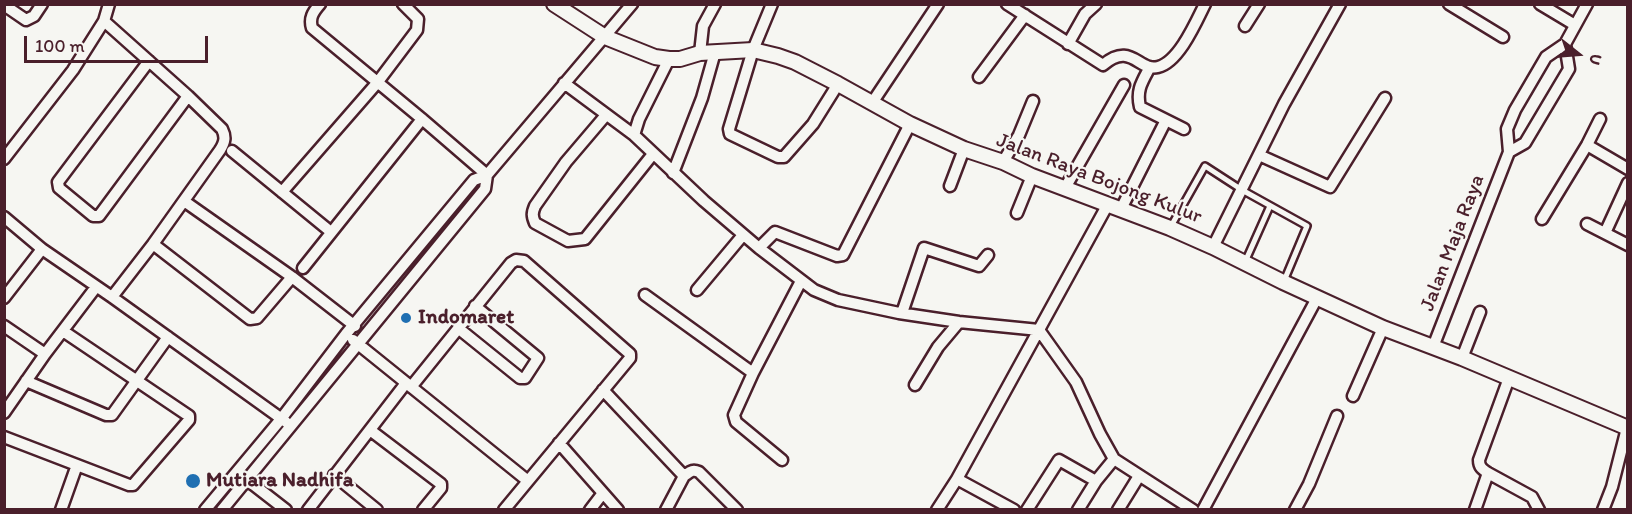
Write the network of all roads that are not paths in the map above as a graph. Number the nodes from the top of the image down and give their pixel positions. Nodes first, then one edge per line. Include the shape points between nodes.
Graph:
1 (42, 4) edge
2 (109, 4) edge
3 (320, 4) edge
4 (403, 4) edge
5 (554, 4) edge
6 (632, 4) edge
7 (715, 4) edge
8 (772, 4) edge
9 (938, 4) edge
10 (1007, 4) edge
11 (1096, 4) edge
12 (1205, 4) edge
13 (1258, 4) edge
14 (1340, 4) edge
15 (1449, 4) edge
16 (1540, 4) edge
17 (1587, 4) edge
18 (4, 5) edge
19 (1025, 15) junction
20 (104, 21) junction
21 (1575, 25) junction
22 (1245, 26) dead end
23 (605, 37) junction
24 (1503, 37) dead end
25 (1068, 44) junction
26 (1565, 44) junction
27 (753, 50) junction
28 (715, 52) junction
29 (700, 53) junction
30 (669, 59) junction
31 (149, 61) junction
32 (1150, 67) junction
33 (979, 77) dead end
34 (377, 83) junction
35 (564, 83) junction
36 (838, 84) junction
37 (1124, 85) dead end
38 (188, 96) junction
39 (1385, 98) dead end
40 (1033, 101) dead end
41 (872, 103) junction
42 (606, 115) junction
43 (1600, 118) dead end
44 (422, 119) junction
45 (1166, 120) junction
46 (910, 124) junction
47 (1184, 129) dead end
48 (634, 135) junction
49 (1587, 145) junction
50 (964, 149) junction
51 (232, 152) dead end
52 (1509, 152) junction
53 (653, 154) junction
54 (1259, 155) junction
55 (4, 159) edge
56 (1003, 162) junction
57 (1628, 169) edge
58 (673, 173) junction
59 (487, 175) junction
60 (1032, 176) junction
61 (1628, 183) edge
62 (950, 186) dead end
63 (1065, 188) junction
64 (1242, 190) junction
65 (282, 192) junction
66 (184, 201) junction
67 (1270, 206) junction
68 (1115, 207) junction
69 (1017, 213) dead end
70 (4, 216) edge
71 (1542, 219) dead end
72 (1587, 224) dead end
73 (1170, 228) junction
74 (331, 232) junction
75 (1605, 233) junction
76 (743, 235) junction
77 (153, 244) junction
78 (1628, 245) edge
79 (1213, 247) junction
80 (759, 248) junction
81 (42, 249) junction
82 (988, 255) dead end
83 (1244, 263) junction
84 (303, 268) dead end
85 (292, 277) junction
86 (801, 280) junction
87 (1283, 282) junction
88 (96, 287) junction
89 (697, 290) dead end
90 (645, 295) dead end
91 (112, 297) junction
92 (4, 298) edge
93 (1317, 298) junction
94 (476, 306) junction
95 (1480, 312) dead end
96 (902, 313) junction
97 (959, 322) junction
98 (4, 326) edge
99 (355, 326) junction
100 (458, 328) junction
101 (1383, 328) junction
102 (1039, 330) junction
103 (63, 331) junction
104 (346, 334) junction
105 (168, 337) junction
106 (358, 345) junction
107 (1432, 347) junction
108 (45, 354) junction
109 (1462, 358) junction
110 (753, 373) junction
111 (1509, 378) junction
112 (137, 380) junction
113 (26, 381) junction
114 (409, 385) junction
115 (915, 385) dead end
116 (603, 390) junction
117 (1353, 396) dead end
118 (4, 413) edge
119 (1337, 416) dead end
120 (281, 419) junction
121 (291, 426) junction
122 (1627, 428) edge
123 (370, 429) junction
124 (4, 437) edge
125 (559, 443) junction
126 (1114, 459) junction
127 (782, 460) dead end
128 (77, 465) junction
129 (237, 472) junction
130 (1488, 473) junction
131 (334, 476) junction
132 (684, 476) junction
133 (1139, 476) junction
134 (957, 479) junction
135 (246, 480) junction
136 (528, 481) junction
137 (1096, 481) junction
138 (603, 493) junction
139 (731, 508) edge
140 (61, 510) edge
141 (205, 510) edge
142 (222, 510) edge
143 (286, 510) edge
144 (308, 510) edge
145 (377, 510) edge
146 (423, 510) edge
147 (504, 510) edge
148 (590, 510) edge
149 (618, 510) edge
150 (666, 510) edge
151 (937, 510) edge
152 (1014, 510) edge
153 (1027, 510) edge
154 (1078, 510) edge
155 (1118, 510) edge
156 (1193, 510) edge
157 (1203, 510) edge
158 (1295, 510) edge
159 (1475, 510) edge
160 (1539, 510) edge
161 (1603, 510) edge

1 - 18 street via 26,20
2 - 20 street
3 - 34 street via 310,20 312,28
4 - 34 street via 418,19 417,30
5 - 23 main road, Jalan Raya Bojong Kulur
6 - 23 street
7 - 29 street via 703,26
8 - 27 street
9 - 41 street
10 - 19 street
11 - 25 street via 1085,14
12 - 32 street via 1173,57 1156,68
13 - 22 street
14 - 54 street
15 - 24 street
16 - 21 street
17 - 21 street
19 - 25 street
19 - 33 street
20 - 31 street
20 - 55 street via 73,70
21 - 26 street
23 - 30 main road, Jalan Raya Bojong Kulur via 645,54
23 - 35 street
25 - 32 street via 1102,65 1112,57 1122,56 1133,57
26 - 52 street via 1546,57 1515,110 1507,129
26 - 52 street via 1569,69 1525,143
27 - 28 main road, Jalan Raya Bojong Kulur
27 - 36 main road, Jalan Raya Bojong Kulur via 795,62
27 - 36 street via 729,130 778,157 784,157 813,124
28 - 29 main road, Jalan Raya Bojong Kulur
28 - 58 street
29 - 30 main road, Jalan Raya Bojong Kulur
30 - 48 street
31 - 38 street
31 - 38 street via 58,182 59,188 93,216 99,216
32 - 45 street via 1140,87 1140,107
34 - 44 street
34 - 65 street
35 - 42 street
35 - 59 street
36 - 41 main road, Jalan Raya Bojong Kulur
37 - 63 street
38 - 66 street via 222,129 225,140
39 - 54 street via 1330,188
40 - 56 street
41 - 46 main road, Jalan Raya Bojong Kulur
42 - 48 street
42 - 53 street via 535,206 535,223 568,241 585,239
43 - 49 street
44 - 59 street
44 - 74 street
45 - 47 street
45 - 68 street
46 - 50 main road, Jalan Raya Bojong Kulur
46 - 80 street via 843,255 775,232
48 - 53 street
49 - 57 street
49 - 71 street
50 - 56 main road, Jalan Raya Bojong Kulur
50 - 62 street
51 - 65 street
52 - 107 street, Jalan Maja Raya
53 - 58 street
54 - 64 street
56 - 60 main road, Jalan Raya Bojong Kulur
58 - 76 street
59 - 99 street via 474,180
59 - 106 street via 485,189
60 - 63 main road, Jalan Raya Bojong Kulur
60 - 69 street
61 - 75 street
63 - 68 main road, Jalan Raya Bojong Kulur
64 - 67 lane
64 - 73 lane via 1205,166
64 - 79 street
65 - 74 street
66 - 77 street
66 - 85 street
67 - 83 lane
67 - 87 lane via 1307,226
68 - 73 main road, Jalan Raya Bojong Kulur
68 - 102 street
70 - 81 street
72 - 75 street
73 - 79 main road, Jalan Raya Bojong Kulur
74 - 84 street
75 - 78 street
76 - 80 street
76 - 89 street
77 - 85 street via 250,319 257,318
77 - 91 street
79 - 83 main road, Jalan Raya Bojong Kulur
80 - 86 street
81 - 88 street
81 - 92 street
82 - 96 street via 979,266 924,248
83 - 87 main road, Jalan Raya Bojong Kulur
85 - 99 street
86 - 96 street via 838,300
86 - 110 street
87 - 93 main road, Jalan Raya Bojong Kulur
88 - 91 street
88 - 103 street
90 - 110 street
91 - 105 street
93 - 101 main road, Jalan Raya Bojong Kulur
93 - 157 street
94 - 100 street
94 - 100 street via 538,358 525,378
94 - 116 street via 511,263 524,261 630,354
95 - 109 street
96 - 97 street
97 - 102 street
97 - 115 street
98 - 108 street
99 - 104 street
100 - 114 street
101 - 107 main road, Jalan Raya Bojong Kulur
101 - 117 street
102 - 126 street via 1076,382
102 - 134 street
103 - 108 street
103 - 112 street
104 - 106 street
104 - 120 street
105 - 112 street
105 - 120 street
106 - 114 street
106 - 121 street
107 - 109 main road, Jalan Raya Bojong Kulur
108 - 113 street
109 - 111 main road, Jalan Raya Bojong Kulur
110 - 127 street via 734,415 736,422
111 - 122 main road, Jalan Raya Bojong Kulur
111 - 130 street via 1479,460
112 - 113 street via 116,412 109,416
112 - 128 street via 189,416 189,420 133,485
113 - 118 street
114 - 123 street
114 - 136 street
116 - 125 street
116 - 132 street
119 - 158 street
120 - 121 street
120 - 129 street
121 - 135 street
122 - 161 street
123 - 131 street
123 - 146 street via 441,484
124 - 128 street
125 - 136 street
125 - 138 street
126 - 133 street
126 - 137 street
128 - 140 street
129 - 135 street
129 - 141 street
130 - 159 street
130 - 160 street via 1532,497
131 - 144 street
131 - 145 street
132 - 139 street via 691,471 699,472
132 - 150 street
133 - 155 street
133 - 156 street
134 - 151 street
134 - 152 street
135 - 142 street
135 - 143 street
136 - 147 street
137 - 153 street via 1059,460
137 - 154 street
138 - 148 street
138 - 149 street

